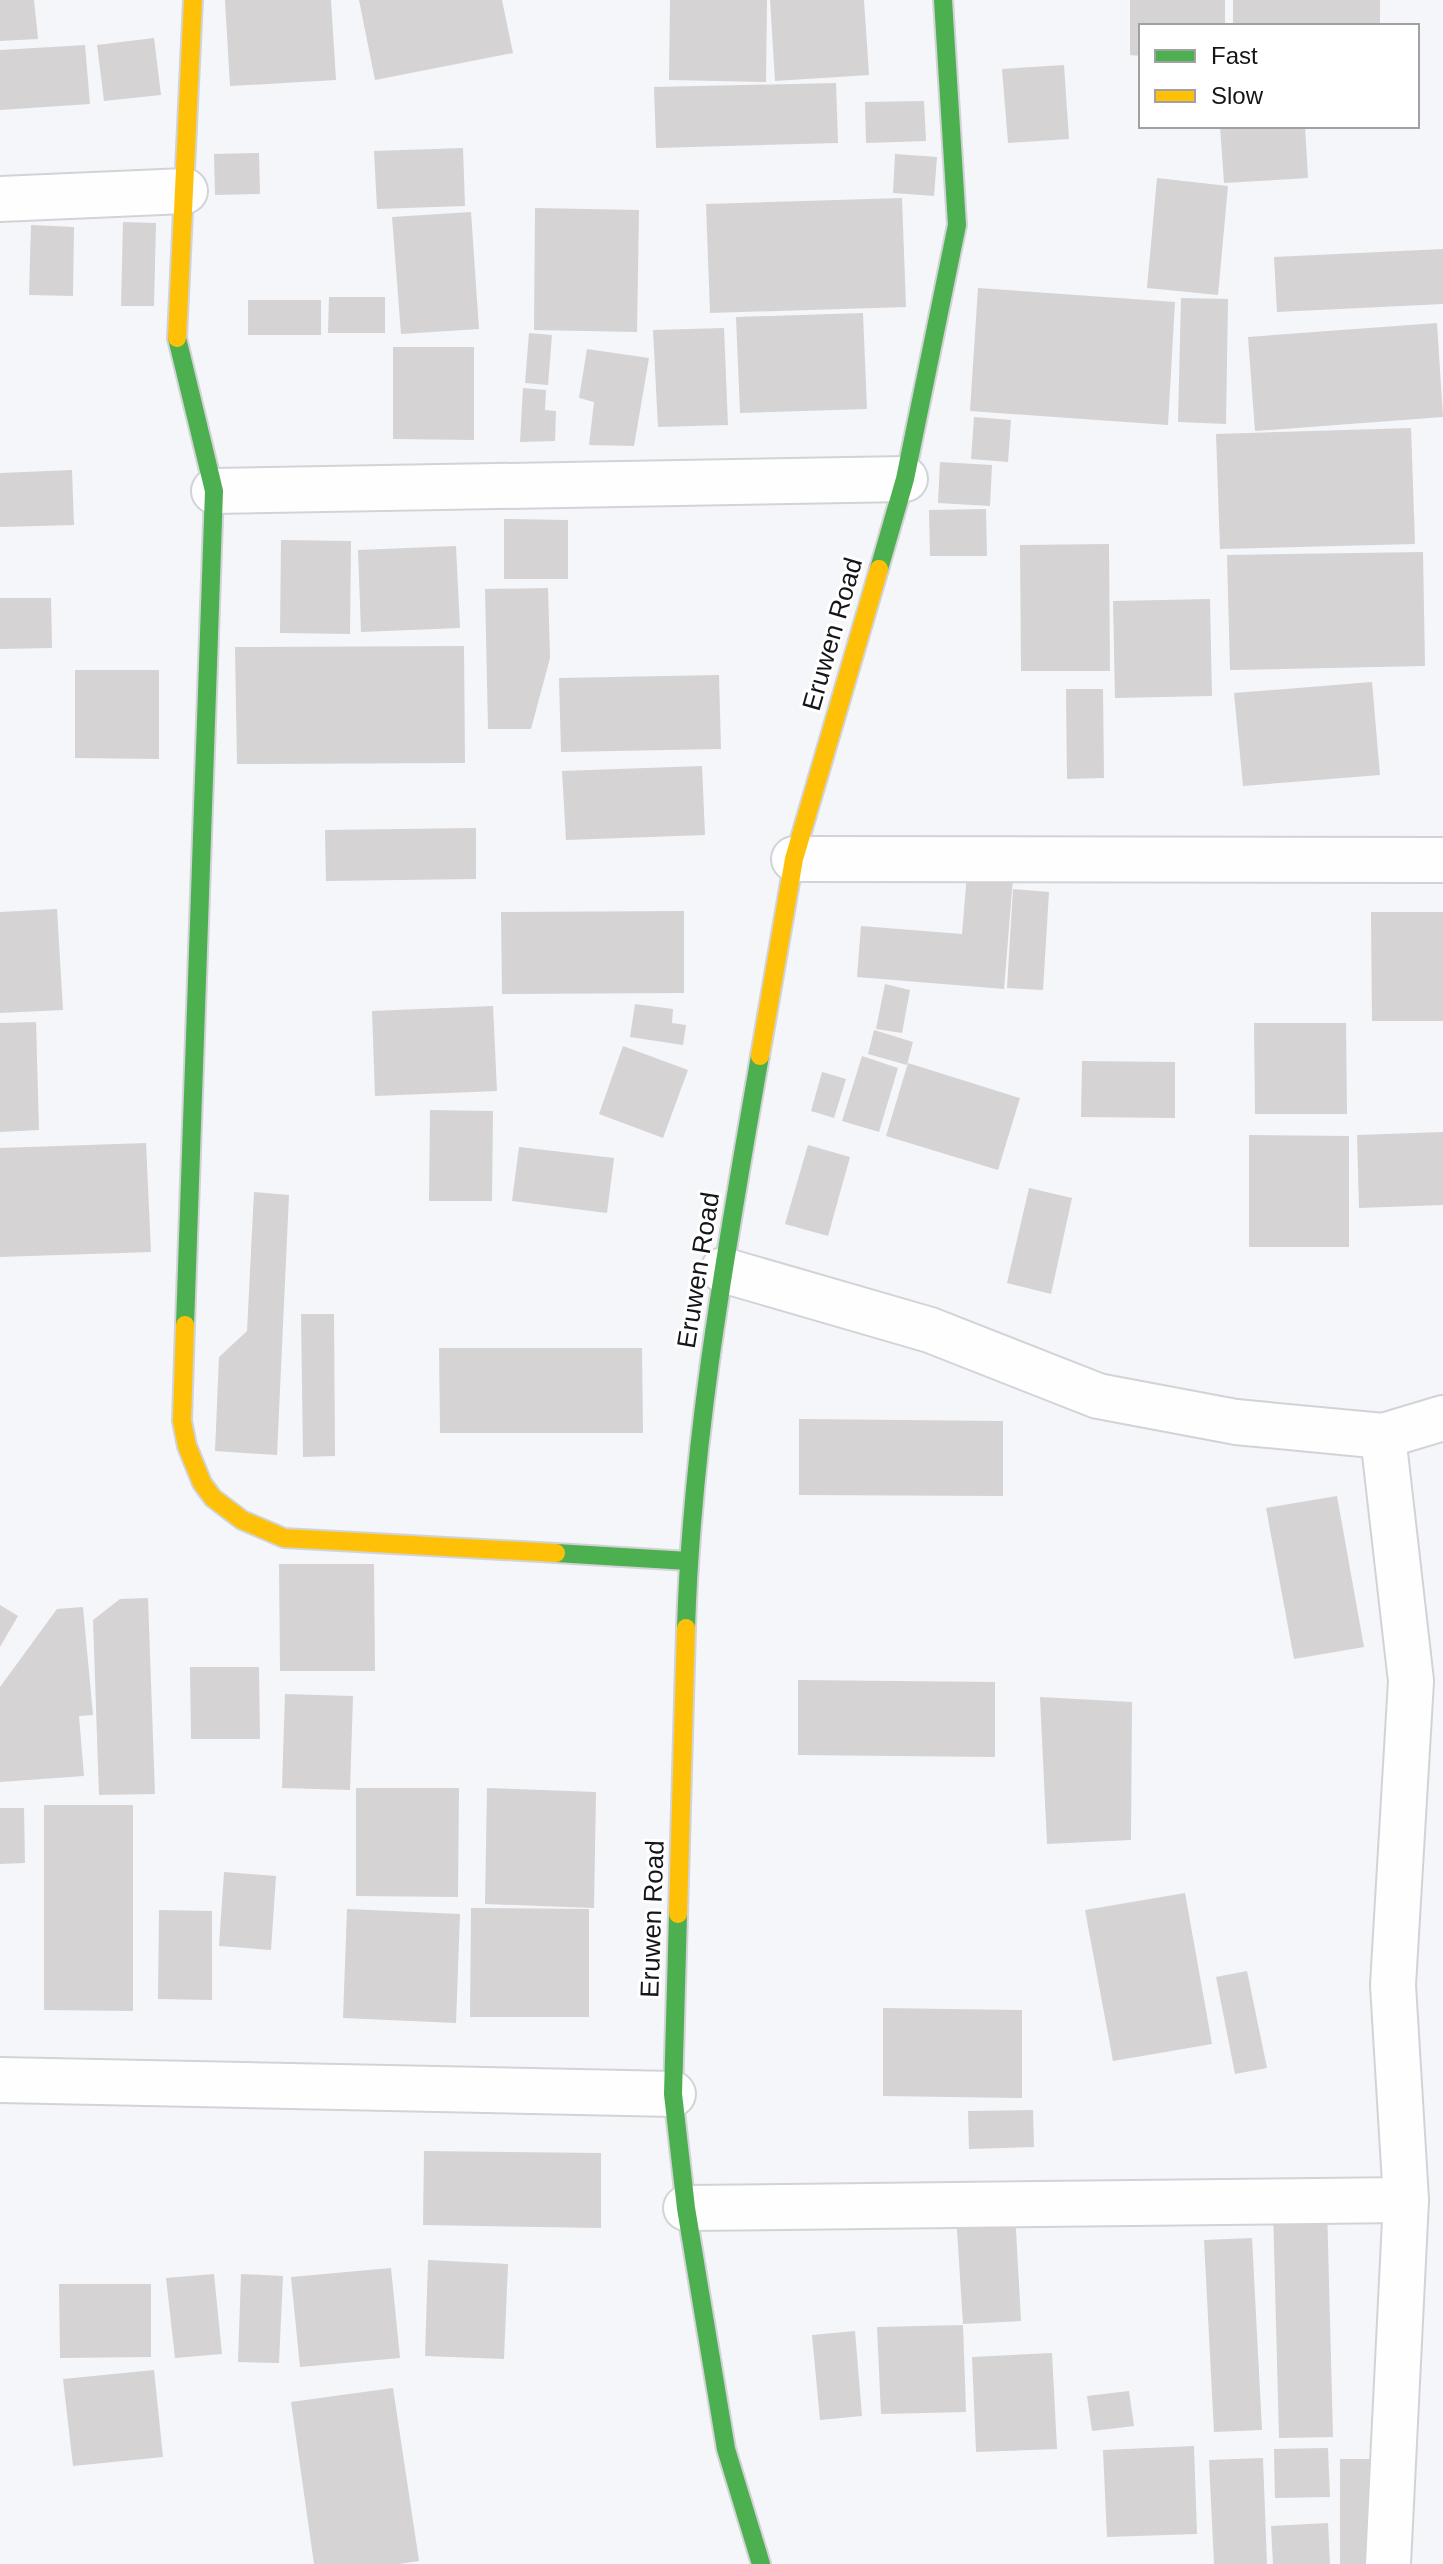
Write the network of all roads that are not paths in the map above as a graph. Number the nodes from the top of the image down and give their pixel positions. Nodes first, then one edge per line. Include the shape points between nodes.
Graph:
1 (193, 0) edge
2 (943, 0) edge
3 (185, 191) junction
4 (0, 199) edge
5 (905, 479) junction
6 (214, 491) junction
7 (794, 859) junction
8 (1443, 860) edge
9 (723, 1270) junction
10 (1443, 1418) edge
11 (1383, 1436) junction
12 (688, 1561) junction
13 (0, 2080) edge
14 (673, 2094) junction
15 (1406, 2200) junction
16 (686, 2208) junction
17 (761, 2564) edge
18 (1388, 2564) edge

1 - 3 street
2 - 5 street, Eruwen Road via 957,225
3 - 4 street
3 - 6 street via 177,337
5 - 6 street
5 - 7 street, Eruwen Road
6 - 12 street via 182,1421 197,1478 217,1505 244,1524 284,1538
7 - 8 street
7 - 9 street, Eruwen Road
9 - 11 street via 930,1330 1098,1396 1236,1422
9 - 12 street, Eruwen Road via 697,1450
10 - 11 street
11 - 15 street via 1411,1681 1393,1985
12 - 14 street, Eruwen Road
13 - 14 street
14 - 16 street, Eruwen Road
15 - 16 street
15 - 18 street
16 - 17 street, Eruwen Road via 726,2449

